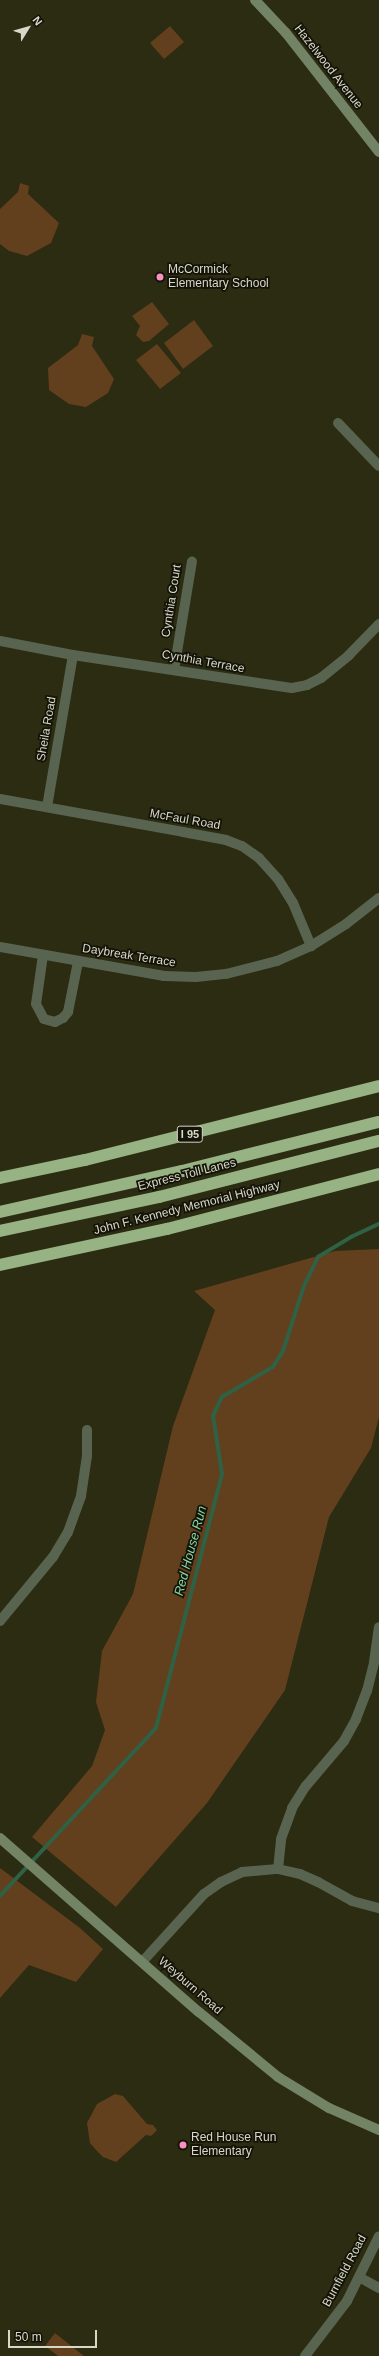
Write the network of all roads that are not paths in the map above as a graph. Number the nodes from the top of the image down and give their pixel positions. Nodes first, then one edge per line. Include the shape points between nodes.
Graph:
1 (255, 0) edge
2 (379, 152) edge
3 (338, 423) dead end
4 (379, 466) edge
5 (192, 561) dead end
6 (379, 624) edge
7 (0, 641) edge
8 (73, 655) junction
9 (174, 670) junction
10 (0, 799) edge
11 (46, 807) junction
12 (379, 898) edge
13 (311, 946) junction
14 (0, 947) edge
15 (43, 955) junction
16 (78, 962) junction
17 (379, 1086) edge
18 (379, 1122) edge
19 (379, 1141) edge
20 (379, 1174) edge
21 (0, 1178) edge
22 (0, 1212) edge
23 (0, 1232) edge
24 (0, 1265) edge
25 (88, 1430) dead end
26 (0, 1621) edge
27 (379, 1627) edge
28 (377, 1663) edge
29 (0, 1838) edge
30 (278, 1869) junction
31 (379, 1908) edge
32 (143, 1961) junction
33 (379, 2130) edge
34 (379, 2236) edge
35 (359, 2277) junction
36 (379, 2288) edge
37 (304, 2356) edge

1 - 2 street, Hazelwood Avenue via 286,33
3 - 4 street
5 - 9 street, Cynthia Court
6 - 9 street, Cynthia Terrace via 321,678 307,685 284,688
7 - 8 street, Cynthia Terrace
8 - 9 street, Cynthia Terrace
8 - 11 street, Sheila Road
10 - 11 street, McFaul Road
11 - 13 street, McFaul Road via 219,839 242,846 259,858 278,879 293,903
12 - 13 street, Daybreak Terrace via 346,924
13 - 16 street, Daybreak Terrace via 277,961 255,967 226,974 196,977 150,975
14 - 15 street, Daybreak Terrace
15 - 16 street, Daybreak Terrace
15 - 16 street via 36,1004 44,1018 55,1022 68,1012
17 - 21 highway, I 95 via 85,1160
18 - 22 highway, Express Toll Lanes via 182,1171
19 - 23 highway, Express Toll Lanes via 158,1197
20 - 24 highway, John F. Kennedy Memorial Highway via 167,1228
25 - 26 street via 81,1496 68,1532 53,1557
27 - 28 street
28 - 30 street via 351,1730 334,1755 306,1786 292,1808 281,1839
29 - 32 street, Weyburn Road
30 - 31 street via 300,1874 352,1901
30 - 32 street via 242,1872 215,1886 192,1906
32 - 33 street, Weyburn Road via 199,2012 278,2077 328,2108
34 - 35 street, Burnfield Road
35 - 36 street
35 - 37 street, Burnfield Road via 334,2319

